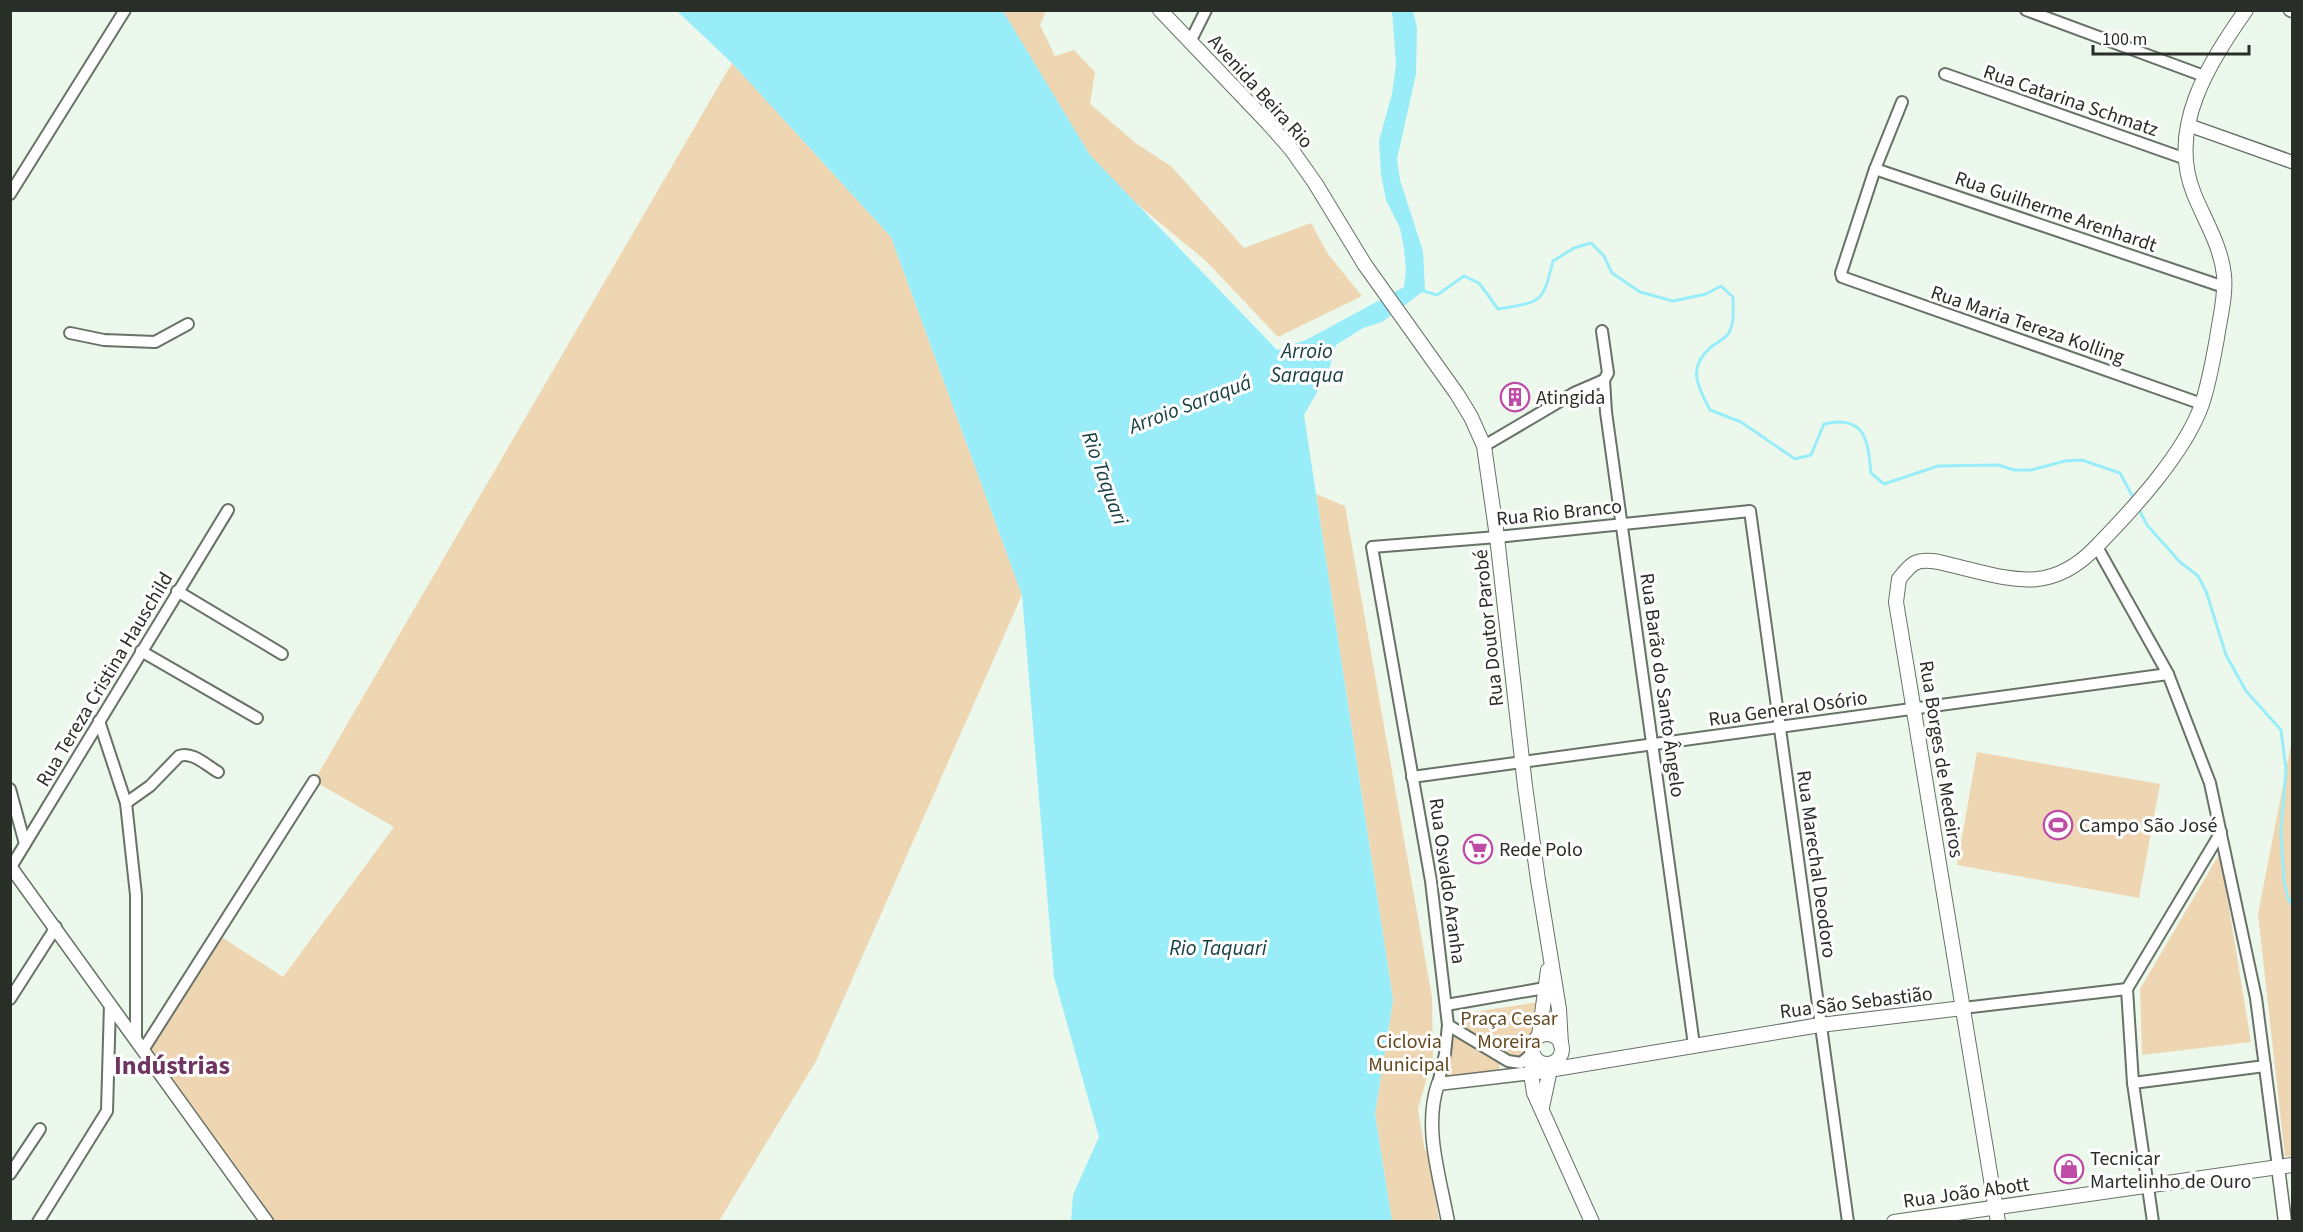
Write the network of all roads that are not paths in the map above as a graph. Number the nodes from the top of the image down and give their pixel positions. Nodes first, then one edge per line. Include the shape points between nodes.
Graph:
1 (125, 10) edge
2 (1160, 10) edge
3 (1206, 10) edge
4 (2026, 10) edge
5 (2246, 10) edge
6 (1190, 42) junction
7 (1945, 74) dead end
8 (2204, 76) junction
9 (1902, 102) dead end
10 (2188, 125) junction
11 (2186, 159) junction
12 (2292, 162) edge
13 (1875, 169) junction
14 (10, 194) edge
15 (2224, 287) junction
16 (1403, 318) joint
17 (188, 324) dead end
18 (1602, 330) dead end
19 (70, 333) dead end
20 (1604, 381) junction
21 (2202, 404) junction
22 (1484, 446) junction
23 (228, 510) dead end
24 (1749, 511) joint
25 (1622, 522) junction
26 (1497, 537) junction
27 (1372, 547) joint
28 (2097, 547) junction
29 (177, 591) junction
30 (141, 651) junction
31 (282, 654) dead end
32 (2168, 674) junction
33 (1913, 709) junction
34 (257, 718) dead end
35 (99, 721) junction
36 (1780, 727) junction
37 (1653, 746) junction
38 (1522, 764) junction
39 (218, 772) dead end
40 (1412, 777) junction
41 (314, 781) dead end
42 (10, 789) edge
43 (126, 803) junction
44 (2221, 832) junction
45 (25, 844) junction
46 (11, 867) edge
47 (56, 927) junction
48 (1550, 956) junction
49 (1545, 988) junction
50 (2127, 989) junction
51 (10, 999) edge
52 (110, 1004) junction
53 (1446, 1005) junction
54 (1964, 1008) junction
55 (1448, 1025) junction
56 (1820, 1025) junction
57 (1539, 1036) junction
58 (1694, 1045) junction
59 (140, 1046) junction
60 (1562, 1047) junction
61 (1534, 1054) junction
62 (1591, 1062) junction
63 (2265, 1066) junction
64 (1550, 1067) junction
65 (1531, 1073) junction
66 (2133, 1083) junction
67 (1438, 1084) junction
68 (1542, 1107) junction
69 (40, 1129) dead end
70 (2292, 1165) edge
71 (2278, 1167) junction
72 (10, 1174) edge
73 (2148, 1185) junction
74 (1996, 1207) junction
75 (38, 1221) edge
76 (267, 1221) edge
77 (1448, 1221) edge
78 (1592, 1221) edge
79 (1848, 1221) edge
80 (1894, 1221) edge
81 (1998, 1221) edge
82 (2153, 1221) edge
83 (2285, 1221) edge

1 - 14 street
2 - 6 main road, Avenida Beira Rio
3 - 6 street
4 - 8 street
5 - 8 main road, Rua Borges de Medeiros
6 - 16 main road, Avenida Beira Rio via 1291,149
7 - 11 street, Rua Catarina Schmatz
8 - 10 main road, Rua Borges de Medeiros
9 - 13 street
10 - 11 main road, Rua Borges de Medeiros
10 - 12 street
11 - 15 main road, Rua Borges de Medeiros via 2193,192 2221,258
13 - 15 street, Rua Guilherme Arenhardt
13 - 21 street, Rua Maria Tereza Kolling via 1842,278
15 - 21 main road, Rua Borges de Medeiros
16 - 22 main road, Rua Doutor Parobé via 1457,394
17 - 19 street via 155,342 104,340
18 - 20 street, Rua Barão do Santo Ângelo via 1608,373
20 - 22 street via 1574,393
20 - 25 street, Rua Barão do Santo Ângelo
21 - 28 main road, Rua Borges de Medeiros via 2170,462
22 - 26 main road, Rua Doutor Parobé
23 - 29 street, Rua Tereza Cristina Hauschild
24 - 25 street, Rua Rio Branco
24 - 36 street, Rua Marechal Deodoro
25 - 26 street, Rua Rio Branco
25 - 37 street, Rua Barão do Santo Ângelo
26 - 27 street, Rua Rio Branco
26 - 38 main road, Rua Doutor Parobé
27 - 40 street, Rua Osvaldo Aranha
28 - 32 street
28 - 33 main road, Rua Borges de Medeiros via 2059,576 2041,580 2023,580 1933,561 1915,563 1899,579 1896,602
29 - 30 street, Rua Tereza Cristina Hauschild
29 - 31 street
30 - 34 street
30 - 35 street, Rua Tereza Cristina Hauschild
32 - 33 street, Rua General Osório
32 - 44 street via 2210,783
33 - 36 street, Rua General Osório
33 - 54 main road, Rua Borges de Medeiros
35 - 43 street
35 - 45 street, Rua Tereza Cristina Hauschild
36 - 37 street, Rua General Osório
36 - 56 street, Rua Marechal Deodoro
37 - 38 street, Rua General Osório
37 - 58 street, Rua Barão do Santo Ângelo
38 - 40 street, Rua General Osório
38 - 48 main road, Rua Doutor Parobé
39 - 43 street via 190,755 178,756 150,786
40 - 53 street, Rua Osvaldo Aranha via 1431,881
41 - 59 street
42 - 45 street
43 - 59 street via 136,895
44 - 50 street
44 - 63 street via 2256,998
45 - 46 street, Rua Tereza Cristina Hauschild
46 - 47 street
47 - 51 street
47 - 52 street
48 - 49 main road, Rua Doutor Parobé
48 - 60 main road, Rua Doutor Parobé
49 - 53 street
49 - 57 main road, Rua Doutor Parobé
50 - 54 street, Rua São Sebastião
50 - 66 street
52 - 59 street
52 - 75 street via 107,1111
53 - 55 street, Rua Osvaldo Aranha
54 - 56 main road, Rua São Sebastião
54 - 74 main road, Rua Borges de Medeiros
55 - 61 street via 1515,1064
55 - 67 street, Rua Osvaldo Aranha
56 - 58 main road, Rua São Sebastião
56 - 79 street, Rua Marechal Deodoro
57 - 60 main road via 1552,1035
57 - 61 main road via 1533,1044
58 - 62 main road, Rua São Sebastião
59 - 76 street
60 - 62 main road
60 - 64 main road via 1559,1058
61 - 64 main road
61 - 65 main road
62 - 64 main road, Rua São Sebastião
63 - 66 street
63 - 71 street
64 - 65 main road, Rua São Sebastião
64 - 68 main road
65 - 67 street, Rua São Sebastião
65 - 68 main road via 1534,1093
66 - 73 street
67 - 77 street, Rua Osvaldo Aranha via 1431,1112 1432,1134
68 - 78 main road
69 - 72 street
70 - 71 main road, Rua João Abott
71 - 73 main road, Rua João Abott
71 - 83 street
73 - 74 main road, Rua João Abott
73 - 82 street
74 - 80 main road, Rua João Abott
74 - 81 main road, Rua Borges de Medeiros

